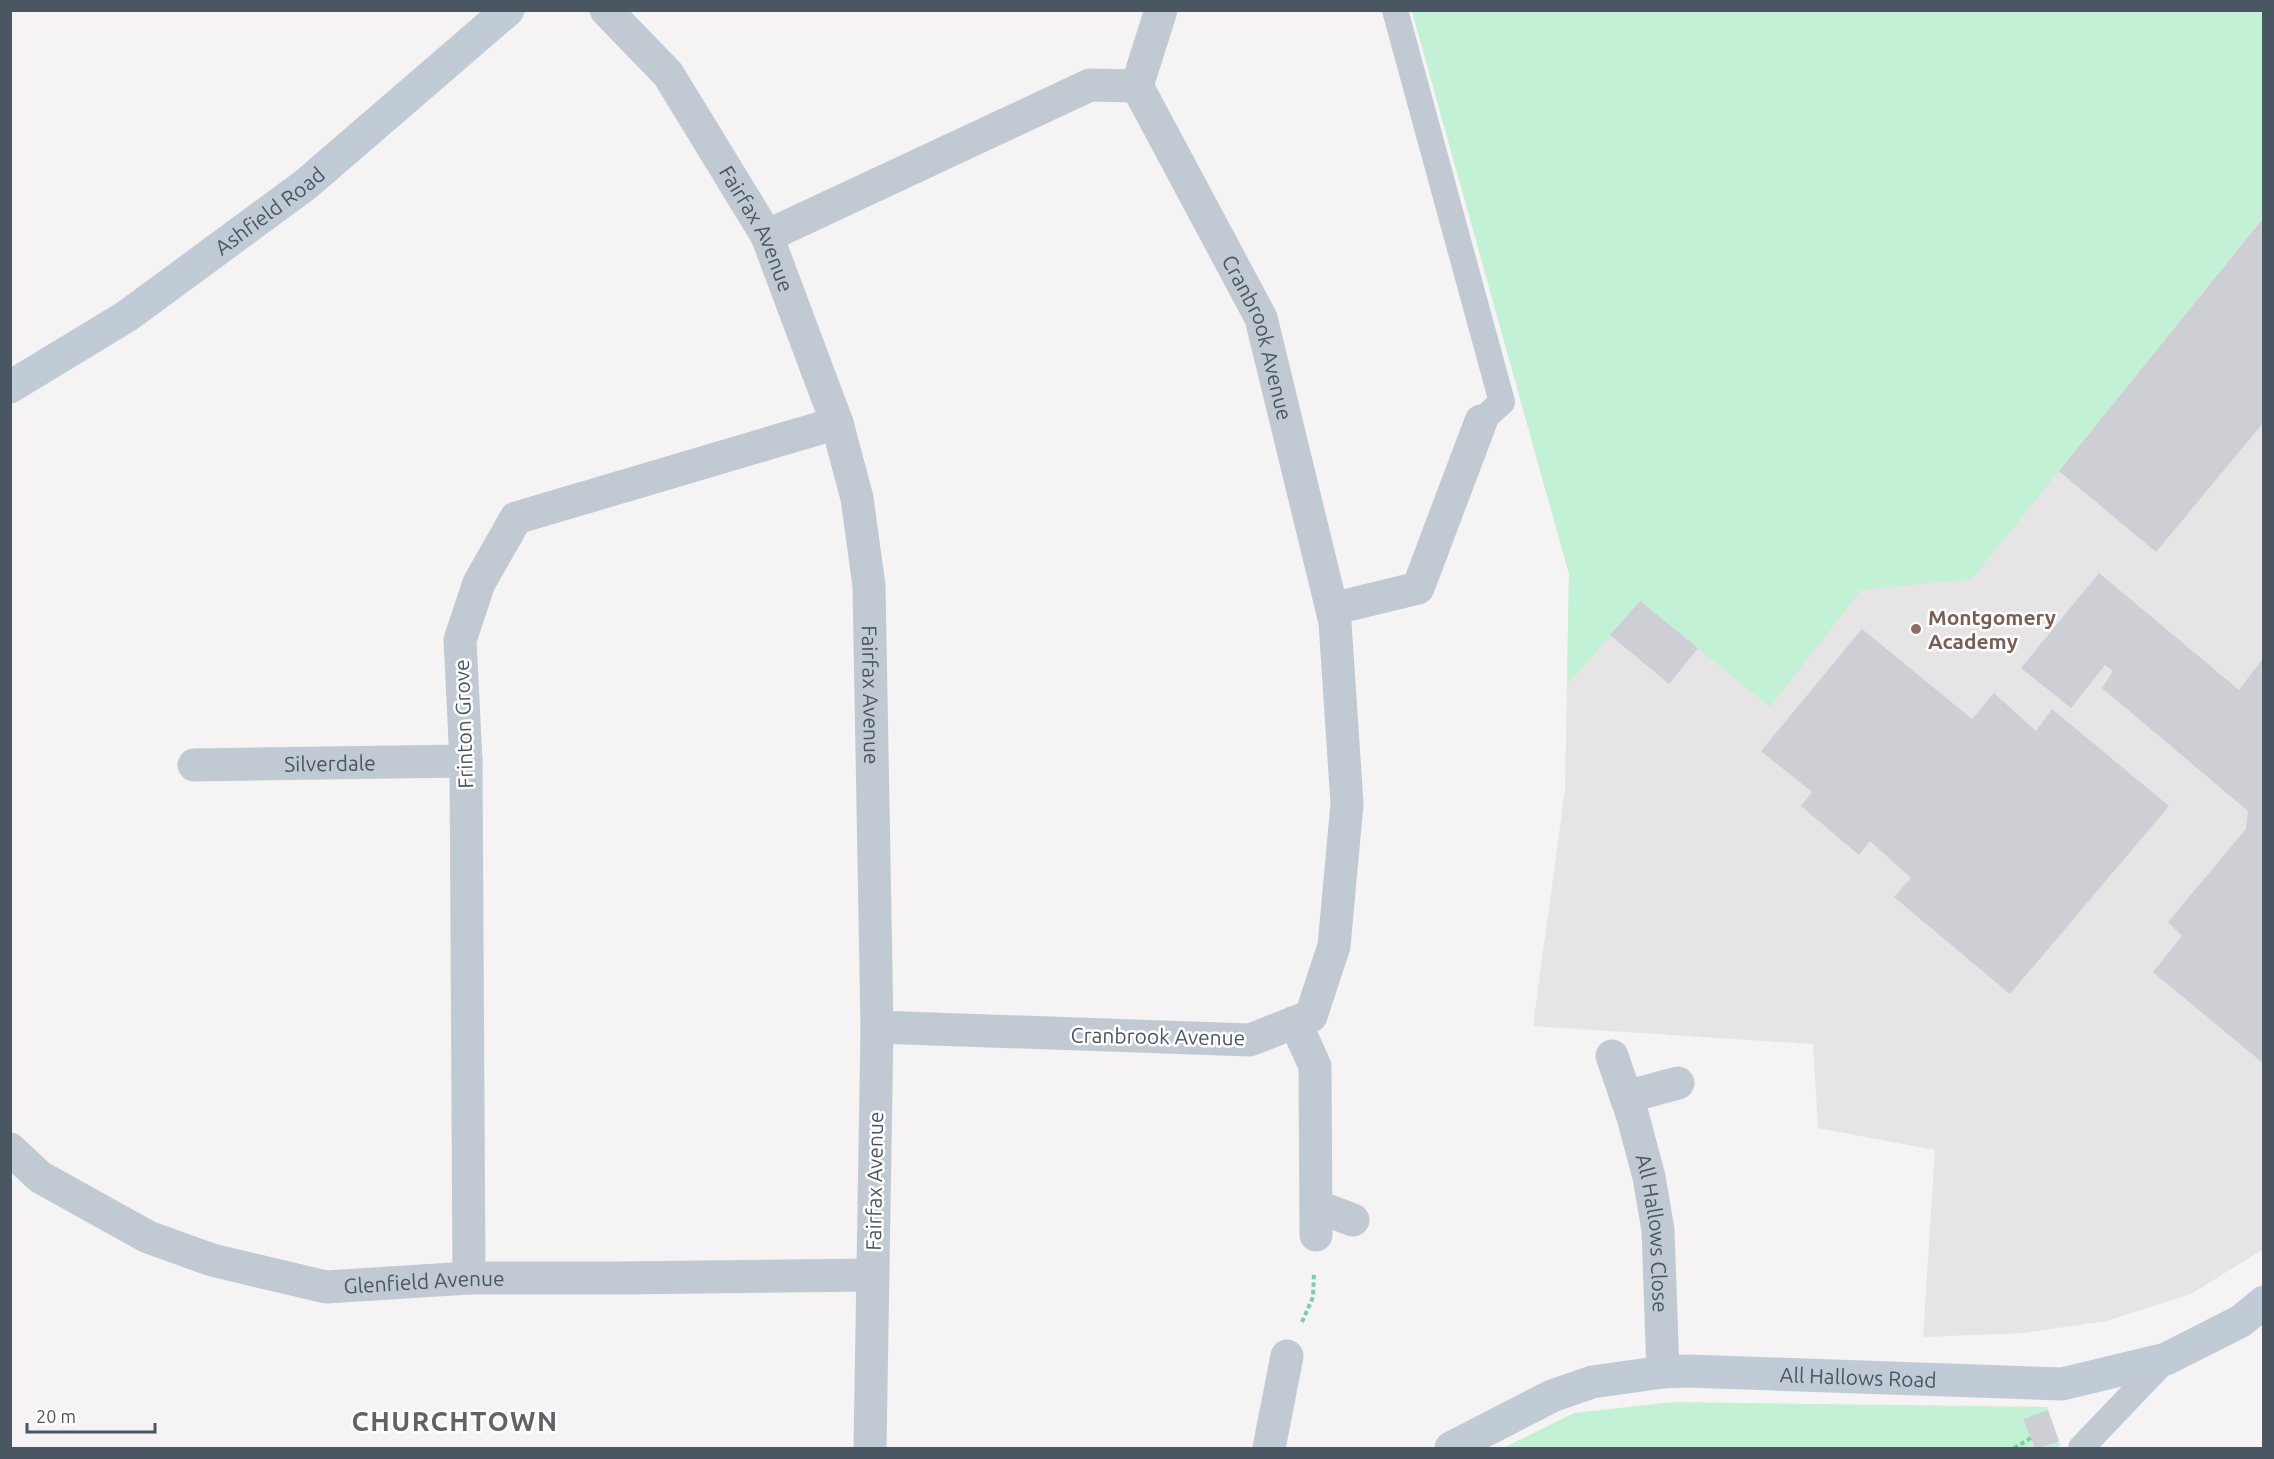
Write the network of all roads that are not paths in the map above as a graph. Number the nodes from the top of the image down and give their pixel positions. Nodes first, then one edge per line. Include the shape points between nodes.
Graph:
1 (508, 10) edge
2 (606, 10) edge
3 (1161, 10) edge
4 (1395, 10) edge
5 (1137, 86) junction
6 (766, 236) junction
7 (10, 387) edge
8 (1481, 421) joint
9 (837, 423) junction
10 (1332, 609) junction
11 (466, 761) junction
12 (194, 765) dead end
13 (1295, 1022) junction
14 (877, 1028) junction
15 (1612, 1056) dead end
16 (1678, 1083) dead end
17 (1626, 1097) junction
18 (10, 1149) edge
19 (1353, 1220) dead end
20 (872, 1275) junction
21 (469, 1278) junction
22 (2264, 1302) edge
23 (1287, 1356) road end
24 (2166, 1359) junction
25 (1663, 1372) junction
26 (870, 1449) edge
27 (1269, 1449) edge
28 (1451, 1449) edge
29 (2081, 1449) edge

1 - 7 street, Ashfield Road via 305,184 127,316
2 - 6 street, Fairfax Avenue via 668,74
3 - 5 street
4 - 8 lane via 1502,402
5 - 6 street via 1090,85
5 - 10 street, Cranbrook Avenue via 1261,318
6 - 9 street, Fairfax Avenue
8 - 10 street via 1418,588
9 - 11 street, Frinton Grove via 516,518 479,583 460,640
9 - 14 street, Fairfax Avenue via 856,498 869,586
10 - 13 street, Cranbrook Avenue via 1347,804 1334,946 1311,1016
11 - 12 street, Silverdale
11 - 21 street, Frinton Grove
13 - 14 street, Cranbrook Avenue via 1250,1040
13 - 19 street via 1315,1066 1316,1221
14 - 20 street, Fairfax Avenue
15 - 17 street, All Hallows Close
16 - 17 street
17 - 25 street, All Hallows Close via 1649,1177 1658,1230
18 - 21 street, Glenfield Avenue via 40,1178 148,1237 212,1260 326,1287
20 - 21 street, Glenfield Avenue
20 - 26 street, Fairfax Avenue
22 - 24 street, All Hallows Road via 2241,1321
23 - 27 street
24 - 25 street, All Hallows Road via 2062,1384
24 - 29 lane
25 - 28 street, All Hallows Road via 1592,1382 1552,1396

